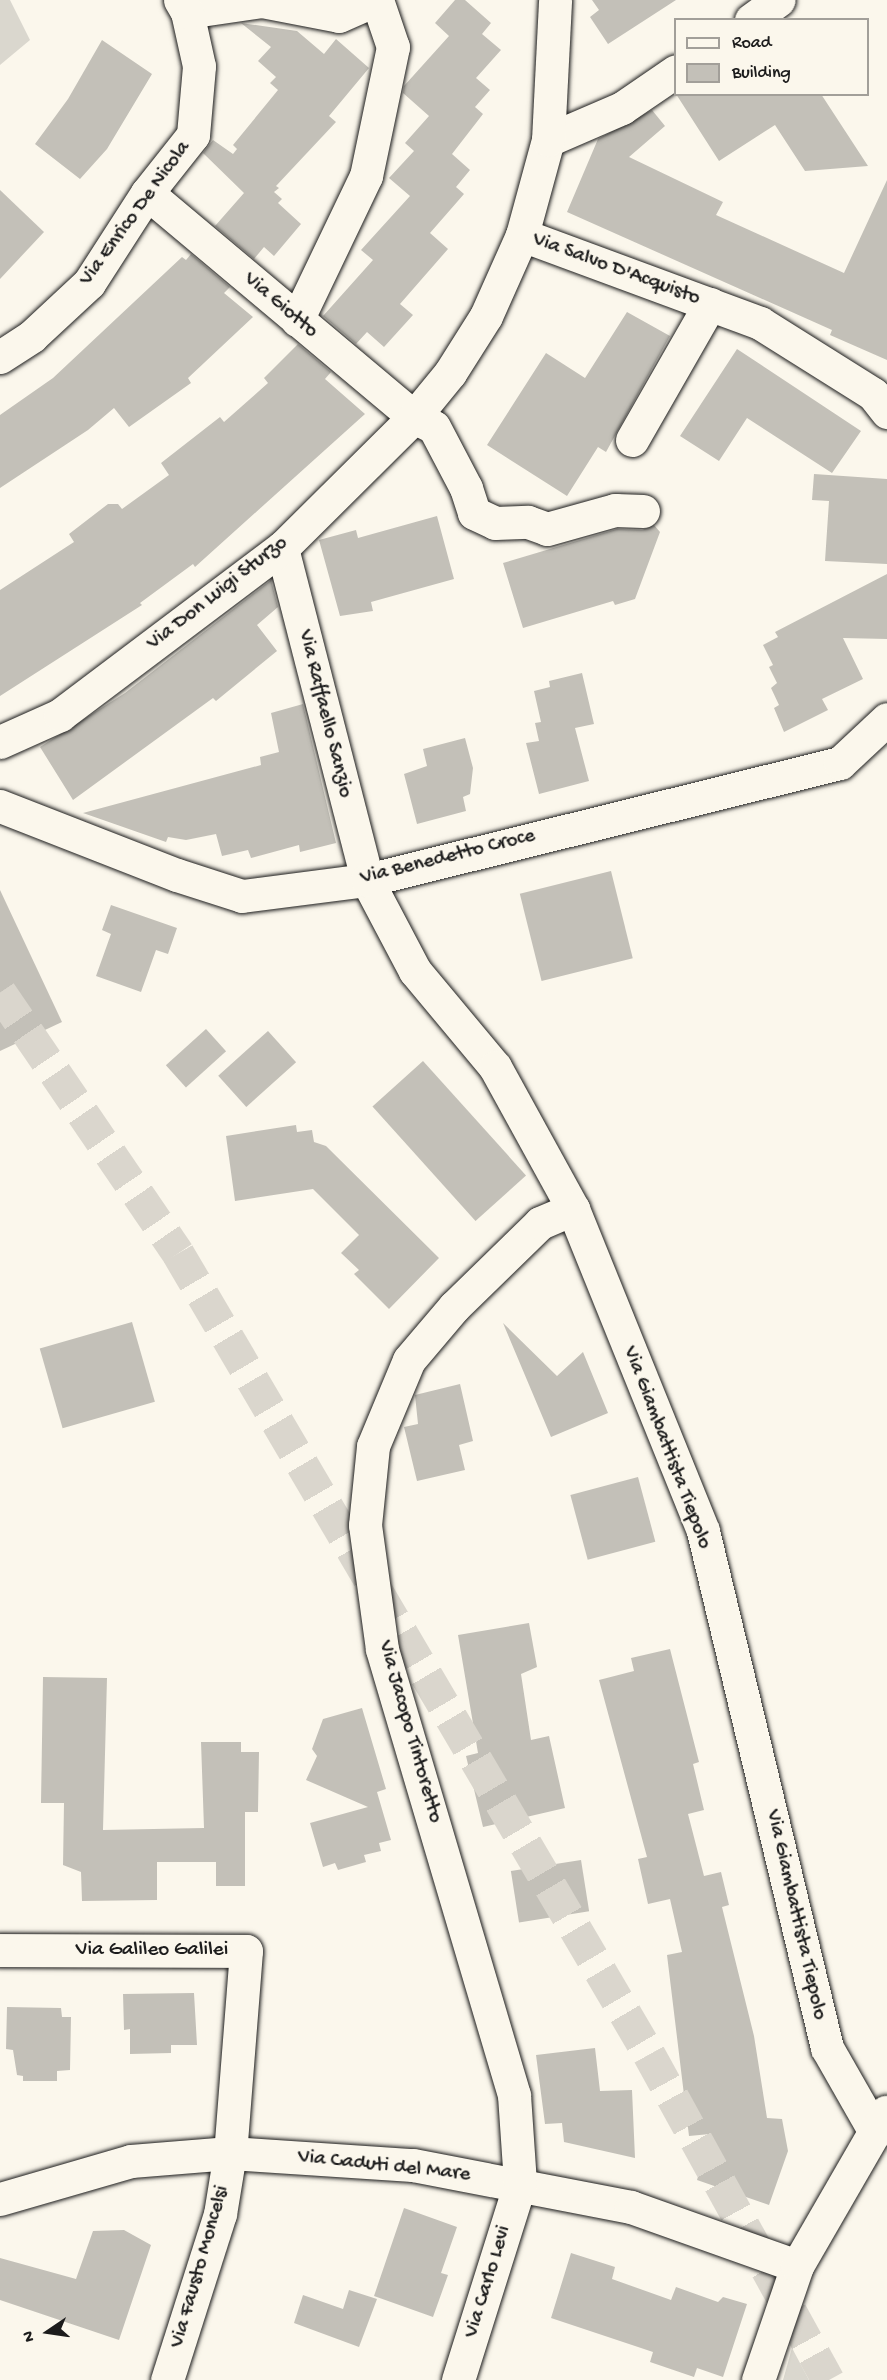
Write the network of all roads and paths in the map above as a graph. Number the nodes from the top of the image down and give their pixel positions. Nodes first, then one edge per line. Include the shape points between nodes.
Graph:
1 (376, 0) edge
2 (555, 0) edge
3 (780, 0) edge
4 (184, 6) edge
5 (754, 18) edge
6 (674, 72) edge
7 (548, 140) junction
8 (147, 193) junction
9 (522, 235) junction
10 (710, 304) junction
11 (297, 320) junction
12 (0, 357) edge
13 (887, 412) edge
14 (414, 417) junction
15 (632, 440) dead end
16 (642, 511) dead end
17 (282, 548) junction
18 (887, 719) edge
19 (0, 742) edge
20 (0, 806) edge
21 (367, 880) junction
22 (573, 1209) junction
23 (0, 1950) edge
24 (881, 2121) edge
25 (230, 2153) junction
26 (520, 2183) junction
27 (0, 2199) edge
28 (797, 2266) junction
29 (167, 2380) edge
30 (458, 2380) edge
31 (758, 2380) edge

1 - 4 street via 339,16 262,1
1 - 11 street via 393,47 366,176
2 - 7 street, Via Don Luigi Sturzo
3 - 5 street
4 - 8 street, Via Enrico De Nicola via 199,66 193,135
6 - 7 street via 622,108
7 - 9 street, Via Don Luigi Sturzo
8 - 11 street, Via Giotto
8 - 12 street, Via Enrico De Nicola via 89,283 32,336
9 - 10 street, Via Salvo D'Acquisto
9 - 14 street, Via Don Luigi Sturzo via 486,316 450,373
10 - 13 street, Via Salvo D'Acquisto via 760,322 873,394
10 - 15 street, Via Salvo D'Acquisto
11 - 14 street, Via Giotto
14 - 16 street via 434,427 466,488 474,513 495,523 528,522 547,529 615,510
14 - 17 street, Via Don Luigi Sturzo
17 - 19 street, Via Don Luigi Sturzo via 60,714
17 - 21 street, Via Raffaello Sanzio
18 - 21 street, Via Benedetto Croce via 840,763
20 - 21 street, Via Benedetto Croce via 156,868 242,896
21 - 22 street, Via Giambattista Tiepolo via 415,971 495,1067
22 - 24 street, Via Giambattista Tiepolo via 703,1531 827,2048
22 - 26 street, Via Jacopo Tintoretto via 540,1223 454,1307 409,1360 373,1446 365,1525 382,1648 514,2095
23 - 25 street, Via Galileo Galilei via 246,1951
24 - 28 street
25 - 26 street, Via Caduti del Mare via 413,2165
25 - 27 street, Via Caduti del Mare via 131,2161
25 - 29 street, Via Fausto Moncelsi via 220,2214
26 - 28 street, Via Caduti del Mare via 631,2206
26 - 30 street, Via Carlo Levi
28 - 31 street

